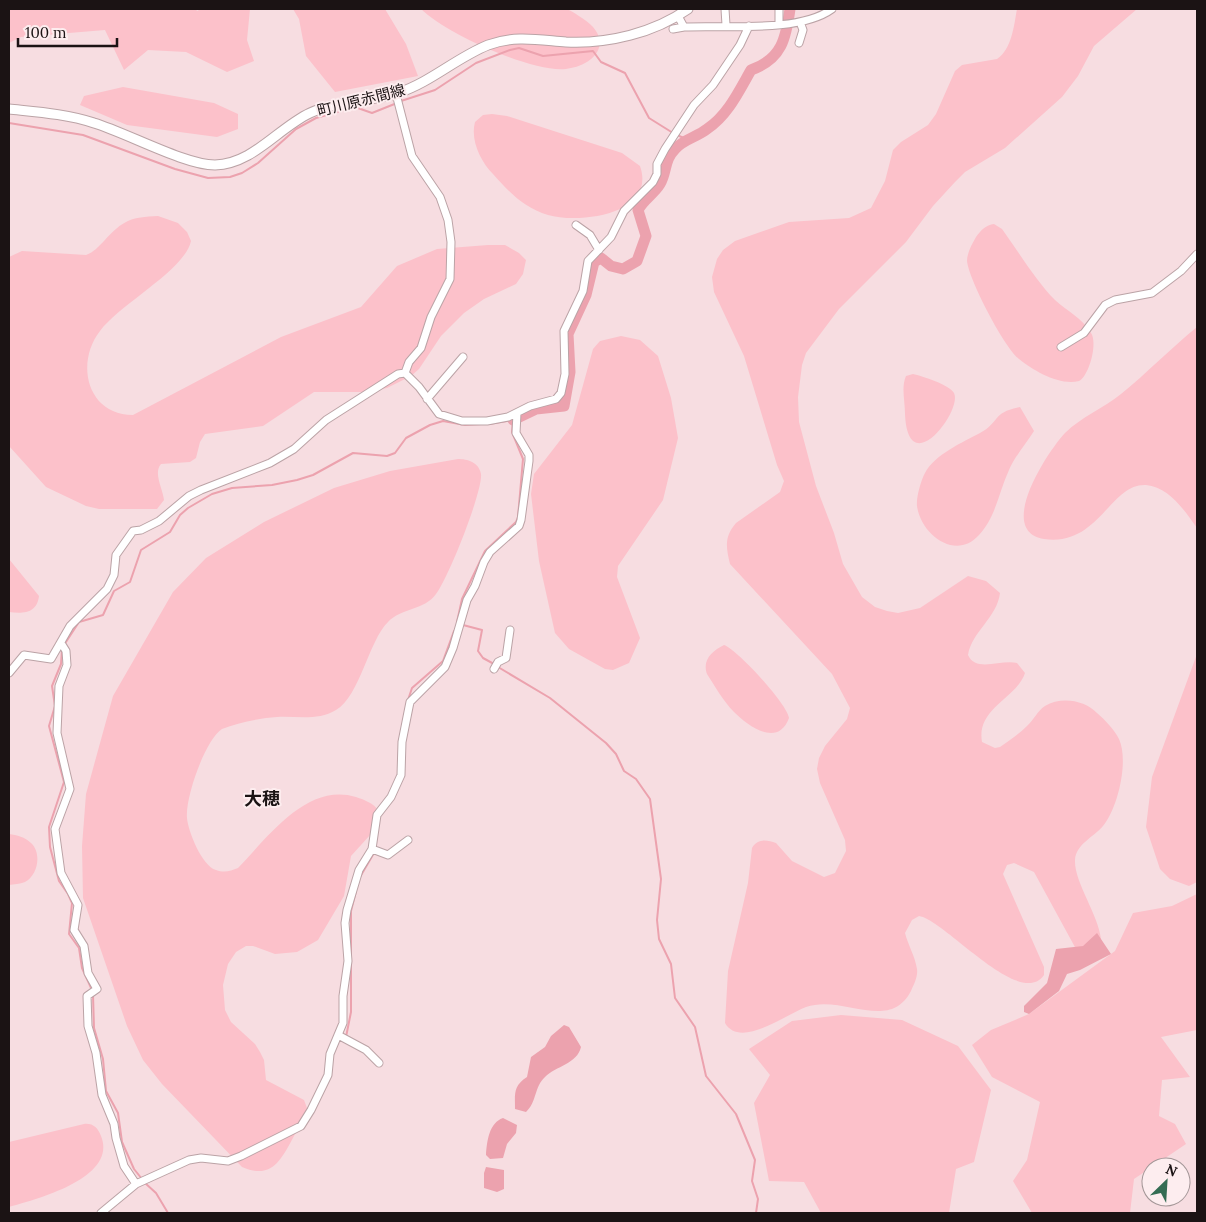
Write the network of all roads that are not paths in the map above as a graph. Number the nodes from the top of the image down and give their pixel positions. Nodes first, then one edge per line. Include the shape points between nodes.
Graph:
1 (688, 9) edge
2 (725, 9) edge
3 (779, 9) edge
4 (832, 9) edge
5 (678, 16) junction
6 (800, 22) junction
7 (779, 24) junction
8 (726, 26) junction
9 (749, 26) junction
10 (684, 27) junction
11 (673, 29) dead end
12 (799, 43) dead end
13 (396, 94) junction
14 (9, 109) edge
15 (576, 225) dead end
16 (599, 250) junction
17 (1197, 254) edge
18 (1061, 347) dead end
19 (463, 357) dead end
20 (405, 372) junction
21 (427, 399) junction
22 (517, 412) junction
23 (510, 630) dead end
24 (61, 643) junction
25 (494, 668) dead end
26 (9, 673) edge
27 (408, 840) dead end
28 (372, 849) junction
29 (338, 1035) junction
30 (379, 1063) dead end
31 (136, 1184) junction
32 (101, 1213) edge

1 - 5 main road, 町川原赤間線
2 - 8 street
3 - 7 street
4 - 6 street via 812,20
5 - 10 street
5 - 13 main road, 町川原赤間線 via 649,29 608,40 582,42 520,38 498,42
6 - 7 street
6 - 12 street via 803,30
7 - 9 street
8 - 9 street
8 - 10 street
9 - 16 street via 740,45 665,148 653,182 624,211 611,237
10 - 11 street
13 - 14 main road, 町川原赤間線 via 326,106 294,121 238,160 215,165 197,162 93,122
13 - 20 street via 412,156 445,209 452,251 450,279 431,317 421,348
15 - 16 street via 590,235
16 - 22 street via 588,261 583,291 564,331 565,374 561,393 550,402
17 - 18 street via 1152,293 1114,300 1105,305 1084,333
19 - 21 street
20 - 21 street
20 - 24 street via 326,420 294,449 270,463 189,496 159,521 133,531 116,555 114,575 107,589 70,626
21 - 22 street via 439,414 462,421 487,421
22 - 28 street via 516,433 529,455 521,520 484,562 466,600 445,667 410,702 402,742 401,774 391,797 377,815
23 - 25 street via 506,658
24 - 26 street via 51,659 24,655
24 - 31 street via 66,651 67,665 59,686 57,733 70,789 55,829 61,873 78,905 74,930 84,946 88,973 97,989 87,996 88,1026 102,1094 114,1124 124,1166
27 - 28 street via 388,855
28 - 29 street via 359,870 346,916 348,961 343,1023
29 - 30 street via 366,1050
29 - 31 street via 330,1054 326,1080 301,1126 232,1160 189,1160
31 - 32 street

